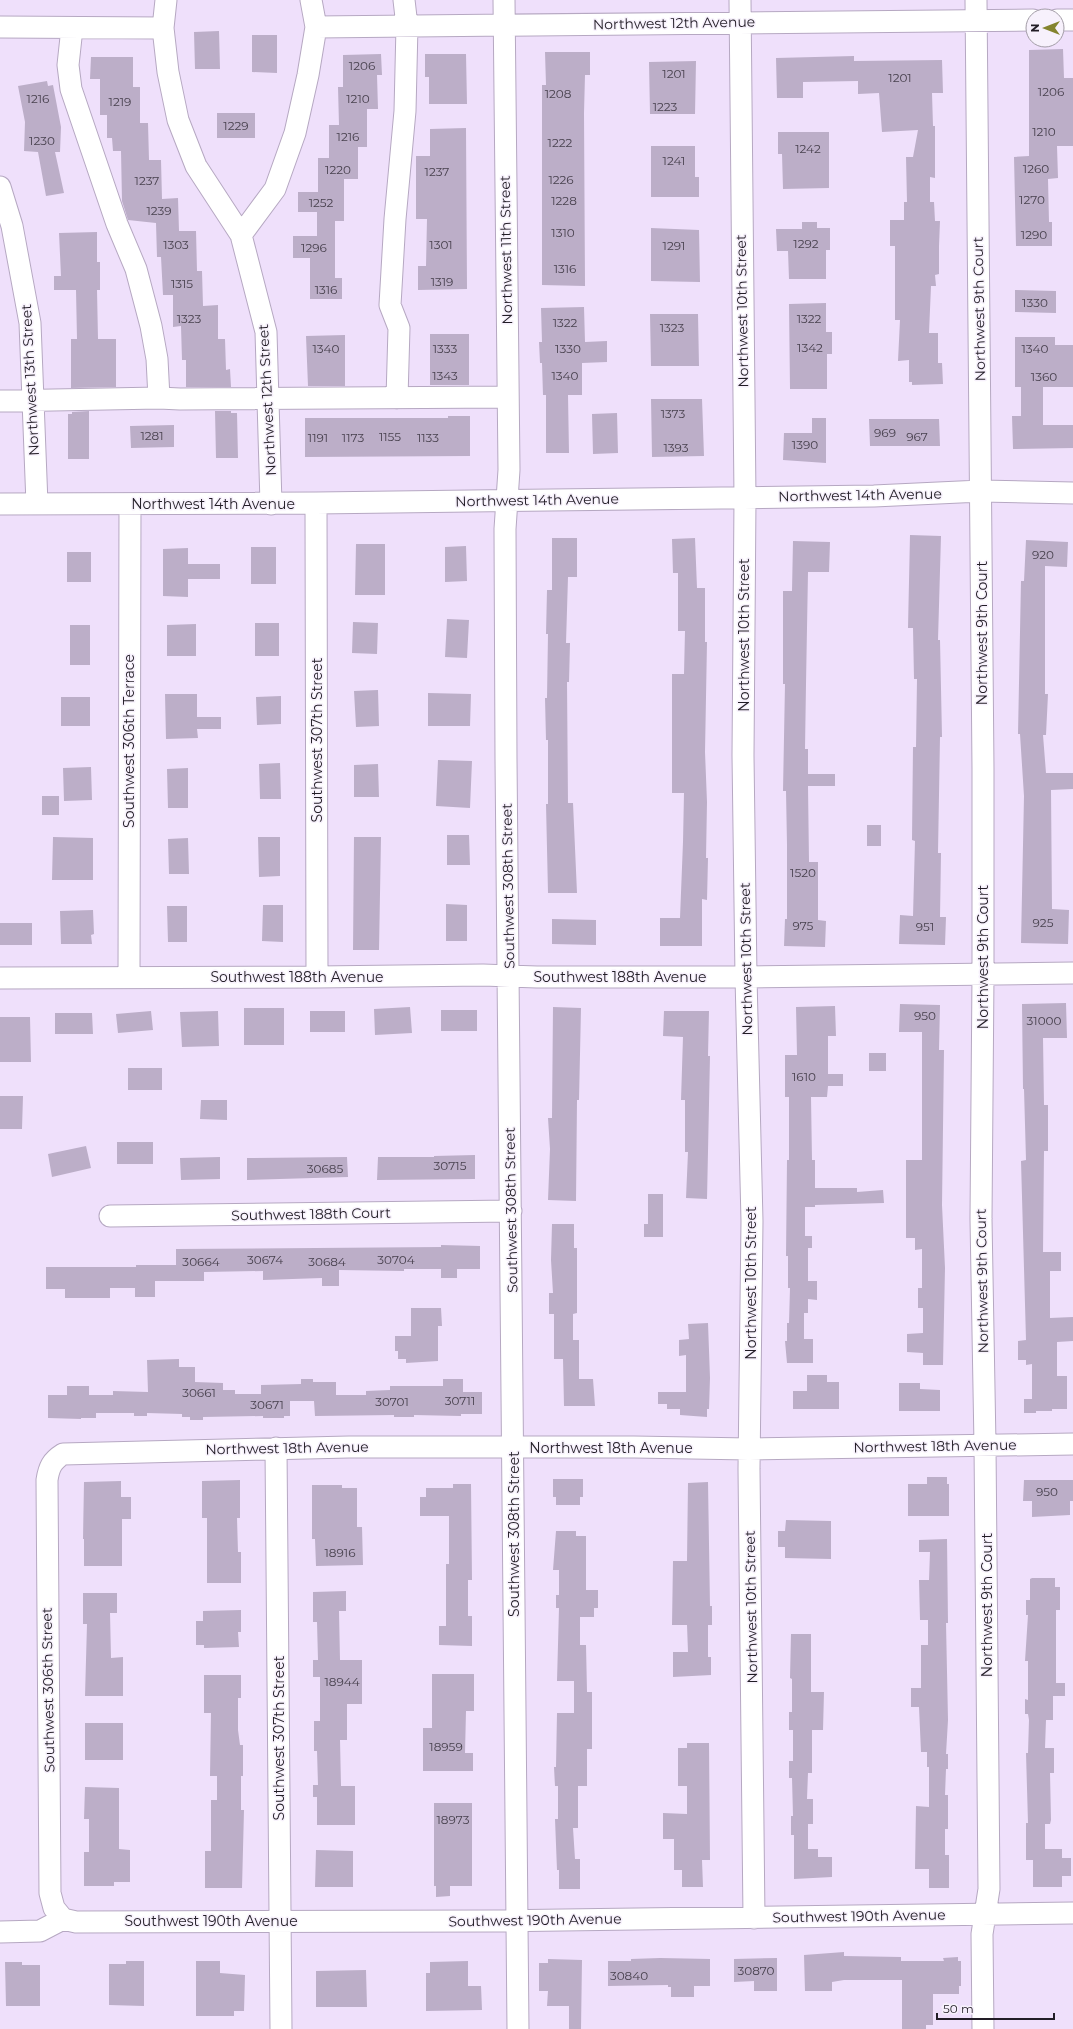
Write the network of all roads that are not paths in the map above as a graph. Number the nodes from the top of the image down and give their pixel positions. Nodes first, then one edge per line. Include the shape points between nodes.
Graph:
1 (166, 0) edge
2 (311, 0) edge
3 (404, 0) edge
4 (504, 0) edge
5 (740, 0) edge
6 (976, 0) edge
7 (1025, 20) edge
8 (976, 21) junction
9 (740, 22) junction
10 (504, 24) junction
11 (407, 26) junction
12 (0, 27) edge
13 (316, 27) junction
14 (72, 28) junction
15 (163, 28) junction
16 (0, 187) edge
17 (241, 235) junction
18 (508, 397) junction
19 (159, 398) junction
20 (397, 398) junction
21 (268, 399) junction
22 (32, 400) junction
23 (0, 401) edge
24 (981, 492) junction
25 (1073, 493) edge
26 (745, 498) junction
27 (507, 500) junction
28 (0, 504) edge
29 (37, 504) junction
30 (130, 504) junction
31 (271, 504) junction
32 (316, 504) junction
33 (1073, 973) edge
34 (983, 975) junction
35 (509, 976) junction
36 (129, 977) junction
37 (317, 977) junction
38 (746, 977) junction
39 (0, 978) edge
40 (511, 1211) junction
41 (110, 1216) dead end
42 (1073, 1444) edge
43 (986, 1445) junction
44 (276, 1448) junction
45 (514, 1448) junction
46 (749, 1449) junction
47 (55, 1459) joint
48 (1073, 1913) edge
49 (986, 1914) junction
50 (754, 1918) junction
51 (63, 1919) junction
52 (517, 1920) junction
53 (280, 1921) junction
54 (0, 1932) edge
55 (281, 2029) edge
56 (518, 2029) edge
57 (983, 2029) edge

1 - 15 street, Northwest 12th Street
2 - 13 street
3 - 11 street
4 - 10 street, Northwest 11th Street
5 - 9 street, Northwest 10th Street
6 - 8 street, Northwest 9th Court
7 - 8 street, Northwest 12th Avenue
8 - 9 street, Northwest 12th Avenue
8 - 24 street, Northwest 9th Court
9 - 10 street, Northwest 12th Avenue
9 - 26 street, Northwest 10th Street
10 - 11 street, Northwest 12th Avenue
10 - 18 street, Northwest 11th Street
11 - 13 street, Northwest 12th Avenue
11 - 20 street via 405,111 390,305 399,328
12 - 14 street
13 - 17 street via 295,133 275,189
14 - 15 street
14 - 19 street via 68,66 71,88 117,224 136,269 151,326
15 - 17 street, Northwest 12th Street via 168,72 178,120 196,166
16 - 22 street, Northwest 13th Street via 12,226 30,323
17 - 21 street, Northwest 12th Street via 266,332
18 - 20 street
18 - 27 street, Northwest 11th Street
19 - 21 street
19 - 22 street
20 - 21 street
21 - 31 street, Northwest 12th Street
22 - 23 street
22 - 29 street, Northwest 13th Street
24 - 25 street, Northwest 14th Avenue
24 - 26 street, Northwest 14th Avenue
24 - 34 street, Northwest 9th Court
26 - 27 street, Northwest 14th Avenue
26 - 38 street, Northwest 10th Street via 743,756
27 - 32 street, Northwest 14th Avenue
27 - 35 street, Southwest 308th Street via 505,552
28 - 29 street, Northwest 14th Avenue
29 - 30 street, Northwest 14th Avenue
30 - 31 street, Northwest 14th Avenue
30 - 36 street, Southwest 306th Terrace
31 - 32 street, Northwest 14th Avenue
32 - 37 street, Southwest 307th Street
33 - 34 street, Southwest 188th Avenue
34 - 38 street, Southwest 188th Avenue
34 - 43 street, Northwest 9th Court via 981,1219
35 - 37 street, Southwest 188th Avenue
35 - 38 street, Southwest 188th Avenue
35 - 40 street, Southwest 308th Street
36 - 37 street, Southwest 188th Avenue
36 - 39 street, Southwest 188th Avenue
38 - 46 street, Northwest 10th Street via 752,1221
40 - 41 street, Southwest 188th Court
40 - 45 street, Southwest 308th Street
42 - 43 street, Northwest 18th Avenue
43 - 46 street, Northwest 18th Avenue
43 - 49 street, Northwest 9th Court via 989,1881
44 - 45 street, Northwest 18th Avenue
44 - 47 street, Northwest 18th Avenue via 74,1452
44 - 53 street, Southwest 307th Street
45 - 46 street, Northwest 18th Avenue
45 - 52 street, Southwest 308th Street
46 - 50 street, Northwest 10th Street
47 - 51 street, Southwest 306th Street via 49,1467 46,1480 50,1892 54,1908
48 - 49 street, Southwest 190th Avenue
49 - 50 street, Southwest 190th Avenue
49 - 57 street, Northwest 9th Court via 982,1934
50 - 52 street, Southwest 190th Avenue
51 - 53 street, Southwest 190th Avenue via 76,1922
51 - 54 street via 40,1931
52 - 53 street, Southwest 190th Avenue
52 - 56 street
53 - 55 street, Southwest 307th Street

